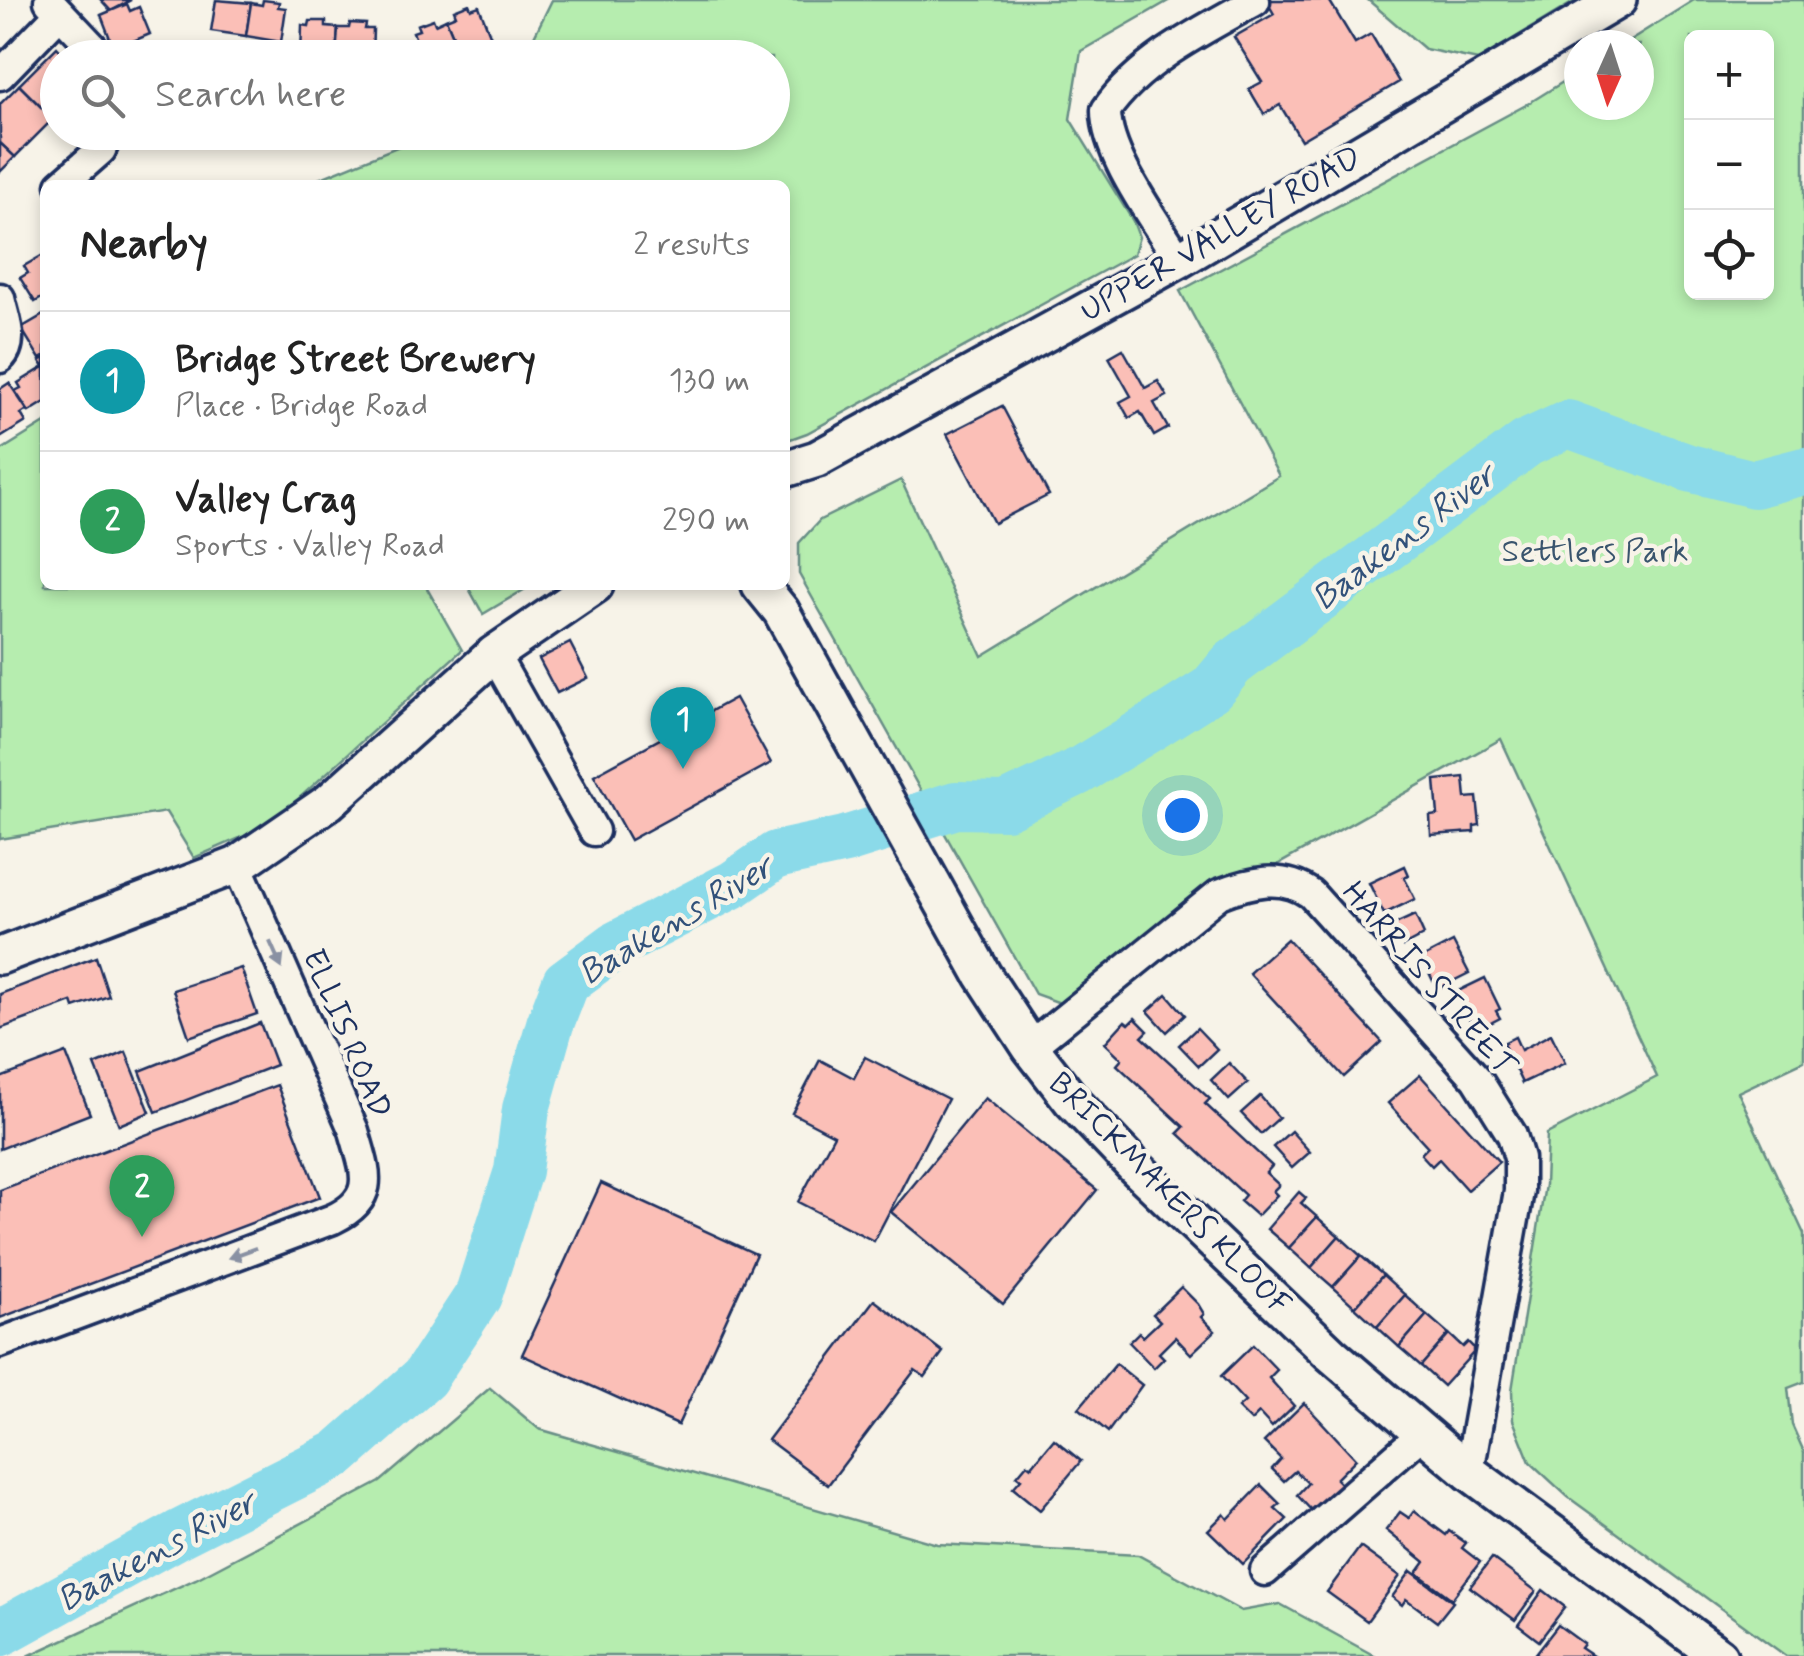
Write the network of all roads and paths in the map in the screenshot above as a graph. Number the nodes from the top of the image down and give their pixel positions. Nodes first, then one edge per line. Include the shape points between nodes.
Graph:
1 (1618, 0) edge
2 (1255, 1) edge
3 (54, 7) edge
4 (85, 40) edge
5 (0, 75) edge
6 (102, 150) edge
7 (67, 180) edge
8 (1179, 260) junction
9 (0, 298) edge
10 (0, 358) edge
11 (801, 464) edge
12 (588, 590) edge
13 (769, 590) edge
14 (494, 654) junction
15 (594, 832) dead end
16 (237, 865) junction
17 (0, 956) edge
18 (1030, 1047) junction
19 (0, 1343) edge
20 (1423, 1433) junction
21 (1470, 1472) junction
22 (1265, 1572) dead end
23 (1719, 1656) edge

1 - 8 street, UPPER VALLEY ROAD
2 - 8 street via 1174,48 1106,110 1120,160
3 - 4 street
3 - 5 street
6 - 7 street
8 - 11 street, UPPER VALLEY ROAD
9 - 10 street via 9,337
12 - 14 street
13 - 18 street, BRICKMAKERS KLOOF via 983,975
14 - 15 street
14 - 16 street via 329,802
16 - 17 street
16 -> 19 street, ELLIS ROAD via 354,1131 366,1173 364,1194 333,1219
18 - 20 street, BRICKMAKERS KLOOF via 1147,1178
18 - 21 street, HARRIS STREET via 1206,903 1240,886 1276,880 1311,894 1477,1079 1512,1135 1520,1191
20 - 21 street, BRICKMAKERS KLOOF
20 - 22 street
21 - 23 street, BRICKMAKERS KLOOF

